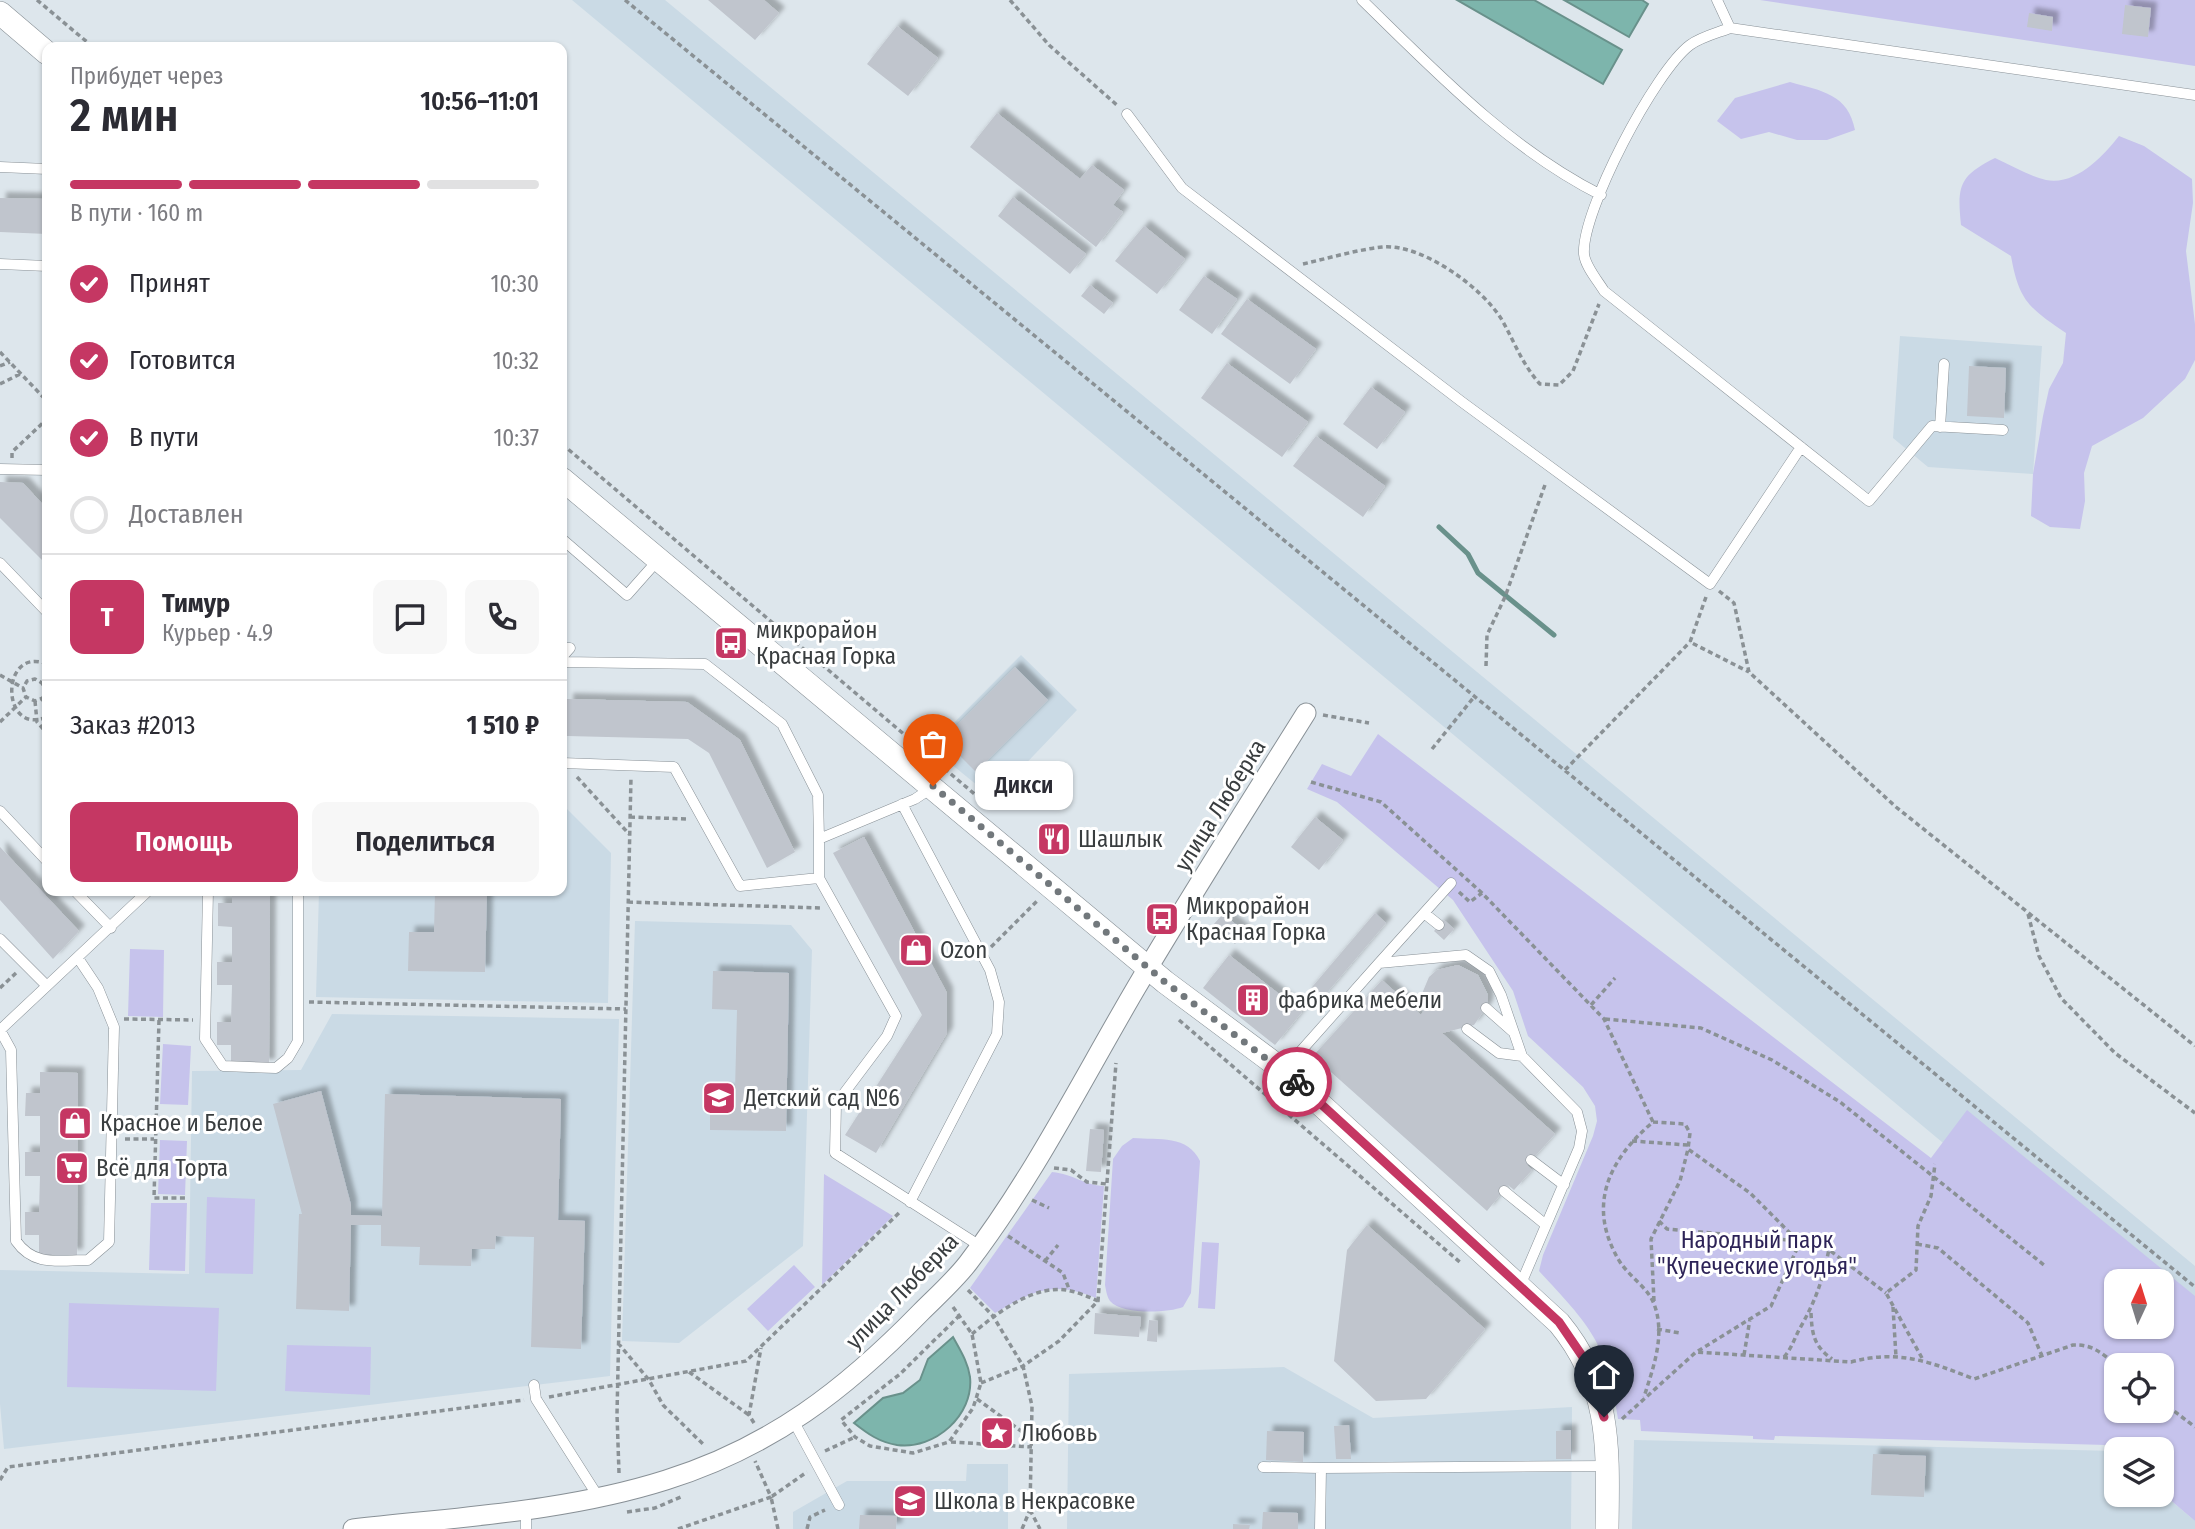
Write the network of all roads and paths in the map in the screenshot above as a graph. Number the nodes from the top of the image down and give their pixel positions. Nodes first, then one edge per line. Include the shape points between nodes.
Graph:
1 (37, 0) edge
2 (625, 0) edge
3 (1010, 0) edge
4 (1362, 0) edge
5 (1717, 0) edge
6 (0, 13) edge
7 (1730, 28) junction
8 (87, 42) edge
9 (42, 50) edge
10 (2195, 95) edge
11 (1127, 114) joint
12 (0, 167) edge
13 (42, 169) edge
14 (1601, 195) junction
15 (0, 264) edge
16 (42, 267) edge
17 (1287, 267) junction
18 (1604, 291) junction
19 (0, 352) edge
20 (10, 362) junction
21 (1944, 364) dead end
22 (0, 366) edge
23 (21, 373) junction
24 (0, 384) edge
25 (42, 396) edge
26 (42, 424) edge
27 (1940, 427) junction
28 (2003, 430) dead end
29 (1801, 447) junction
30 (567, 448) edge
31 (1552, 467) junction
32 (6, 469) edge
33 (42, 470) edge
34 (567, 483) edge
35 (567, 543) edge
36 (659, 559) junction
37 (0, 563) edge
38 (1710, 584) junction
39 (42, 607) edge
40 (1690, 642) junction
41 (567, 659) edge
42 (42, 662) edge
43 (1486, 666) dead end
44 (1749, 672) junction
45 (0, 675) edge
46 (5, 681) junction
47 (42, 683) edge
48 (23, 688) junction
49 (26, 697) junction
50 (1474, 697) junction
51 (41, 698) edge
52 (35, 701) junction
53 (6, 702) dead end
54 (12, 711) junction
55 (1306, 713) joint
56 (42, 718) edge
57 (37, 720) junction
58 (0, 722) edge
59 (1369, 723) dead end
60 (42, 726) edge
61 (1432, 748) dead end
62 (567, 763) edge
63 (631, 765) junction
64 (567, 767) edge
65 (1565, 770) junction
66 (1311, 782) dead end
67 (933, 786) junction
68 (986, 803) dead end
69 (902, 804) junction
70 (0, 811) edge
71 (630, 817) junction
72 (701, 819) junction
73 (629, 835) junction
74 (819, 838) junction
75 (42, 856) edge
76 (819, 878) junction
77 (1451, 883) dead end
78 (80, 896) edge
79 (143, 896) edge
80 (208, 896) edge
81 (298, 896) edge
82 (1038, 900) dead end
83 (628, 902) junction
84 (836, 908) junction
85 (2028, 912) junction
86 (1424, 913) junction
87 (1439, 925) dead end
88 (111, 928) junction
89 (0, 939) edge
90 (982, 955) junction
91 (78, 958) junction
92 (1379, 963) junction
93 (25, 964) junction
94 (1148, 968) junction
95 (1615, 978) dead end
96 (47, 986) junction
97 (0, 988) edge
98 (298, 1001) junction
99 (1591, 1006) junction
100 (1486, 1008) dead end
101 (626, 1009) junction
102 (1176, 1017) dead end
103 (111, 1019) junction
104 (1604, 1019) junction
105 (159, 1020) junction
106 (205, 1020) junction
107 (1467, 1029) dead end
108 (0, 1030) edge
109 (1514, 1034) junction
110 (2195, 1046) edge
111 (1522, 1056) junction
112 (1110, 1062) dead end
113 (1283, 1070) junction
114 (1973, 1107) junction
115 (1969, 1112) dead end
116 (2195, 1113) edge
117 (1653, 1122) junction
118 (112, 1139) junction
119 (155, 1139) junction
120 (1630, 1140) junction
121 (1688, 1147) junction
122 (1055, 1156) dead end
123 (1531, 1160) dead end
124 (1935, 1164) dead end
125 (1932, 1175) junction
126 (1107, 1184) junction
127 (1564, 1185) junction
128 (1037, 1188) dead end
129 (1504, 1191) dead end
130 (188, 1198) dead end
131 (1030, 1199) junction
132 (910, 1202) junction
133 (1024, 1208) dead end
134 (1049, 1208) dead end
135 (1659, 1221) junction
136 (1546, 1225) junction
137 (1013, 1226) dead end
138 (1007, 1235) junction
139 (1800, 1242) junction
140 (1917, 1244) junction
141 (1058, 1245) dead end
142 (989, 1246) junction
143 (1829, 1250) junction
144 (1045, 1261) junction
145 (2044, 1265) dead end
146 (1471, 1273) dead end
147 (2195, 1287) edge
148 (1519, 1288) junction
149 (1069, 1290) junction
150 (1886, 1293) junction
151 (1098, 1301) junction
152 (1654, 1303) junction
153 (952, 1305) junction
154 (1893, 1306) junction
155 (1811, 1313) junction
156 (942, 1314) dead end
157 (959, 1316) junction
158 (993, 1316) junction
159 (1750, 1319) junction
160 (1657, 1329) junction
161 (1680, 1333) dead end
162 (972, 1334) junction
163 (618, 1343) junction
164 (761, 1346) junction
165 (1696, 1352) junction
166 (1744, 1355) junction
167 (2042, 1356) junction
168 (2104, 1356) edge
169 (1784, 1357) junction
170 (1896, 1357) junction
171 (1923, 1359) junction
172 (1834, 1361) junction
173 (1023, 1366) junction
174 (689, 1372) junction
175 (649, 1380) junction
176 (981, 1382) junction
177 (534, 1385) dead end
178 (617, 1386) junction
179 (1644, 1397) junction
180 (976, 1398) junction
181 (536, 1399) junction
182 (2174, 1411) edge
183 (750, 1415) junction
184 (1622, 1419) dead end
185 (2195, 1427) edge
186 (798, 1428) junction
187 (855, 1437) junction
188 (1032, 1439) junction
189 (949, 1442) junction
190 (759, 1447) junction
191 (1032, 1447) junction
192 (719, 1459) junction
193 (756, 1464) junction
194 (818, 1465) junction
195 (1608, 1466) junction
196 (0, 1467) edge
197 (8, 1467) junction
198 (1263, 1467) dead end
199 (1321, 1468) junction
200 (744, 1469) dead end
201 (0, 1480) edge
202 (620, 1492) junction
203 (693, 1492) dead end
204 (599, 1497) junction
205 (771, 1497) junction
206 (839, 1505) joint
207 (1030, 1510) junction
208 (613, 1514) dead end
209 (526, 1519) edge
210 (354, 1529) edge
211 (678, 1529) edge
212 (778, 1529) edge
213 (807, 1529) edge
214 (1022, 1529) edge
215 (1040, 1529) edge
216 (1320, 1529) edge
217 (1607, 1529) edge

1 - 8 path
2 - 50 path
3 - 11 path via 1049,45
4 - 14 lane via 1467,102 1558,173
5 - 7 lane
6 - 9 street
7 - 10 lane
7 - 14 lane via 1691,44 1667,68 1621,143
11 - 17 lane via 1182,188
12 - 13 lane
14 - 18 lane via 1584,240 1584,258
15 - 16 lane
17 - 18 path via 1384,247 1416,251 1464,280 1500,317 1523,365 1539,384 1559,385 1573,371
17 - 31 lane
18 - 29 lane
19 - 20 path
20 - 22 path
20 - 23 path
21 - 27 lane
23 - 24 path
23 - 25 path
26 - 32 path via 12,452
27 - 28 lane
27 - 29 lane via 1932,426 1869,501
29 - 38 lane
30 - 68 path
31 - 38 lane
31 - 43 path via 1487,635
32 - 33 lane
34 - 36 street
35 - 36 lane via 626,594
36 - 67 street
37 - 39 lane
38 - 40 path
38 - 44 path via 1734,603
40 - 44 path
40 - 65 path
41 - 74 lane via 705,664 782,724 818,795
42 - 46 path via 18,665
44 - 85 path via 1896,807
45 - 46 path
46 - 48 path
47 - 48 path via 27,681
48 - 49 path
49 - 52 path
49 - 54 path
50 - 61 path
50 - 65 path
51 - 52 path
52 - 57 path
53 - 54 path
54 - 57 path
54 - 58 path
55 - 59 path
55 - 94 street, улица Люберка
56 - 57 path
57 - 60 path
62 - 63 lane
63 - 71 path
63 - 72 lane via 674,767
64 - 73 path
65 - 114 path
66 - 99 path via 1381,802 1456,867
67 - 69 lane
67 - 94 street
69 - 74 lane
69 - 90 lane
70 - 75 lane
71 - 72 path
71 - 73 path
72 - 76 lane via 740,886
73 - 83 path
74 - 76 lane
76 - 84 lane
77 - 86 lane
78 - 88 lane
79 - 88 lane
80 - 106 lane
81 - 98 lane
82 - 90 path
83 - 84 path
83 - 101 path
84 - 132 lane via 896,1016 887,1036 836,1104 835,1153
85 - 110 path
85 - 116 path via 2039,956 2061,998 2115,1053
86 - 87 lane
86 - 92 lane
88 - 91 lane
89 - 93 lane
90 - 132 lane via 999,1002 997,1034
91 - 96 lane
91 - 103 lane
92 - 109 lane via 1466,955 1489,971
92 - 113 lane
93 - 96 lane
93 - 97 path
94 - 113 street
94 - 142 street, улица Люберка
95 - 99 path
96 - 108 lane
98 - 101 path
98 - 106 lane via 298,1041 276,1068 223,1066 205,1039
99 - 104 path
100 - 109 lane
101 - 163 path
102 - 146 path
103 - 105 path
103 - 118 lane
104 - 117 path
104 - 125 path via 1701,1028 1772,1060 1840,1102
105 - 106 path
105 - 119 path
107 - 111 lane via 1499,1053
108 - 118 lane via 11,1050 16,1241 25,1254 40,1260 88,1260 109,1242
109 - 111 lane
111 - 127 lane via 1577,1112 1580,1148
112 - 126 path via 1117,1051
113 - 148 street
114 - 115 path
114 - 147 path
117 - 120 path
117 - 121 path via 1685,1124 1690,1133
118 - 119 path
119 - 130 path via 154,1198
120 - 121 path
120 - 152 path via 1616,1159 1603,1213 1620,1262
121 - 135 path via 1680,1181
121 - 139 path via 1750,1193
122 - 126 path via 1049,1168 1071,1170 1087,1182
123 - 127 lane
124 - 125 path
125 - 140 path
125 - 145 path
126 - 151 path
127 - 136 lane
128 - 131 path
129 - 136 lane
131 - 133 path
131 - 134 path
132 - 142 lane
132 - 164 path
135 - 139 path via 1667,1229
135 - 152 path via 1651,1239
136 - 148 lane
137 - 138 path
138 - 142 path
138 - 144 path
139 - 143 path via 1820,1242
139 - 159 path via 1771,1306
140 - 150 path via 1916,1270
140 - 167 path via 1938,1248 2028,1323
141 - 144 path
142 - 186 street, улица Люберка
143 - 150 path
143 - 155 path
144 - 149 path via 1063,1273
148 - 195 street via 1559,1322 1587,1363 1604,1417
149 - 151 path
149 - 158 path via 1033,1294
150 - 154 path
151 - 173 path via 1059,1341
152 - 160 path
153 - 156 path
153 - 157 path
153 - 158 path via 966,1288
154 - 170 path
154 - 171 path
155 - 169 path
155 - 172 path via 1819,1350
157 - 162 path
157 - 187 path via 900,1374 841,1420
158 - 162 path
158 - 173 path
159 - 165 path
159 - 166 path
160 - 161 path
160 - 179 path via 1659,1351
162 - 176 path
163 - 175 path
163 - 178 path
164 - 174 path via 746,1361
164 - 183 path
165 - 166 path
165 - 179 path
166 - 169 path
167 - 168 path via 2083,1344
167 - 171 path via 1974,1379
169 - 172 path
170 - 171 path
170 - 172 path
173 - 176 path
173 - 188 path via 1032,1406
174 - 175 path
174 - 183 path
175 - 178 path
175 - 192 path via 663,1405
176 - 180 path
177 - 181 lane
178 - 181 path
178 - 202 path
179 - 184 path
180 - 188 path
180 - 189 path
181 - 197 path
181 - 204 lane
182 - 185 path
183 - 190 path
186 - 187 path via 810,1427 825,1452
186 - 190 street, улица Люберка
186 - 194 lane
187 - 189 path via 870,1446 913,1453
188 - 191 path
189 - 191 path
190 - 192 street, улица Люберка
190 - 193 path
190 - 193 path
191 - 207 path
192 - 202 street, улица Люберка
193 - 200 path
193 - 205 path
194 - 205 path
194 - 206 lane
195 - 199 lane
195 - 217 street
196 - 197 path
197 - 201 path
198 - 199 lane
199 - 216 lane
202 - 204 street, улица Люберка
203 - 208 path via 654,1508
204 - 209 street, улица Люберка
205 - 211 path
205 - 212 path
206 - 213 path via 810,1517
207 - 214 path
207 - 215 path
209 - 210 street, улица Люберка

